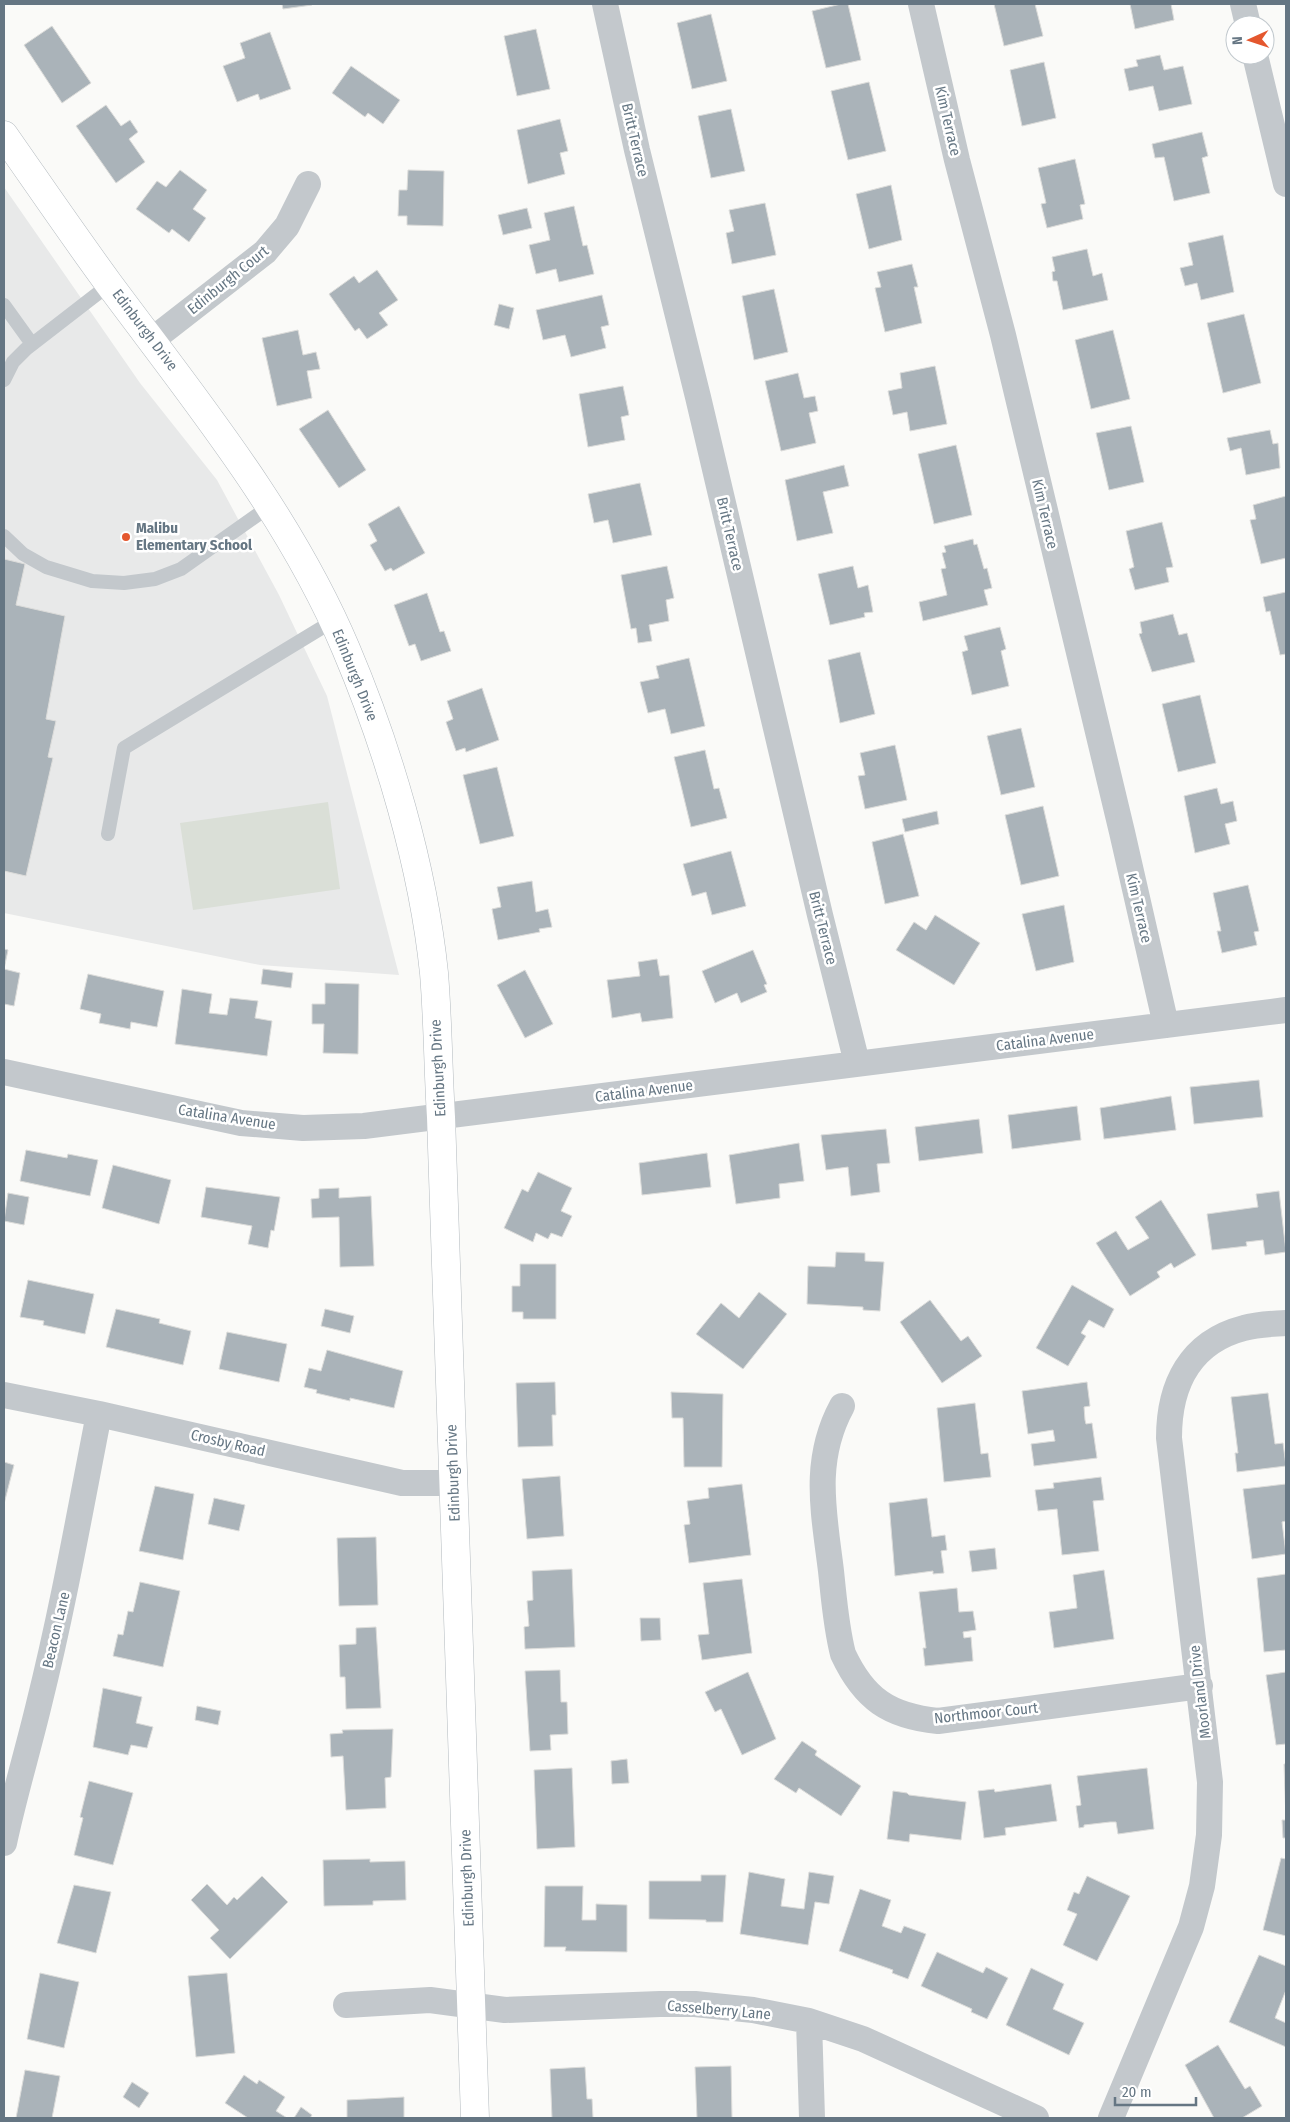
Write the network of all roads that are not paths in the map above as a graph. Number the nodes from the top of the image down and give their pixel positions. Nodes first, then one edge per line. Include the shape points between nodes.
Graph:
1 (605, 4) edge
2 (921, 4) edge
3 (1257, 65) edge
4 (4, 135) edge
5 (308, 184) dead end
6 (1286, 184) edge
7 (110, 284) junction
8 (4, 304) edge
9 (152, 340) junction
10 (32, 344) junction
11 (4, 380) edge
12 (270, 506) junction
13 (4, 536) edge
14 (333, 621) junction
15 (108, 834) dead end
16 (1286, 1010) edge
17 (1166, 1025) junction
18 (857, 1063) junction
19 (4, 1072) edge
20 (441, 1116) junction
21 (1286, 1322) edge
22 (4, 1395) edge
23 (842, 1406) dead end
24 (99, 1414) junction
25 (454, 1483) junction
26 (1200, 1686) junction
27 (4, 1844) edge
28 (346, 2005) dead end
29 (472, 2005) junction
30 (809, 2022) junction
31 (475, 2118) edge
32 (812, 2118) edge
33 (1036, 2118) edge
34 (1111, 2118) edge

1 - 18 street, Britt Terrace via 636,150
2 - 17 street, Kim Terrace via 957,160 1003,334
3 - 6 street
4 - 7 street, Edinburgh Drive
5 - 9 street, Edinburgh Court via 287,226 265,252
7 - 9 street, Edinburgh Drive
7 - 10 lane
8 - 10 lane
9 - 12 street, Edinburgh Drive via 203,406
10 - 11 lane via 13,362
12 - 13 lane via 181,569 155,579 124,583 92,581 46,567 23,554
12 - 14 street, Edinburgh Drive
14 - 15 lane via 124,748
14 - 20 street, Edinburgh Drive via 375,723 422,894 434,972
16 - 17 street, Catalina Avenue
17 - 18 street, Catalina Avenue
18 - 20 street, Catalina Avenue
19 - 20 street, Catalina Avenue via 241,1123 303,1128 364,1126
20 - 25 street, Edinburgh Drive
21 - 26 street, Moorland Drive via 1245,1328 1221,1337 1201,1351 1175,1388 1169,1413 1169,1438
22 - 24 street, Crosby Road
23 - 26 street, Northmoor Court via 824,1454 821,1486 843,1654 854,1677 873,1699 894,1712 938,1721
24 - 25 street, Crosby Road via 402,1483
24 - 27 street, Beacon Lane via 41,1695
25 - 29 street, Edinburgh Drive
26 - 34 street, Moorland Drive via 1210,1782 1209,1835 1202,1886 1190,1927
28 - 29 street, Casselberry Lane via 412,2000
29 - 30 street, Casselberry Lane via 505,2010 695,2004 754,2010
29 - 31 street, Edinburgh Drive
30 - 32 street
30 - 33 street, Casselberry Lane via 864,2039

